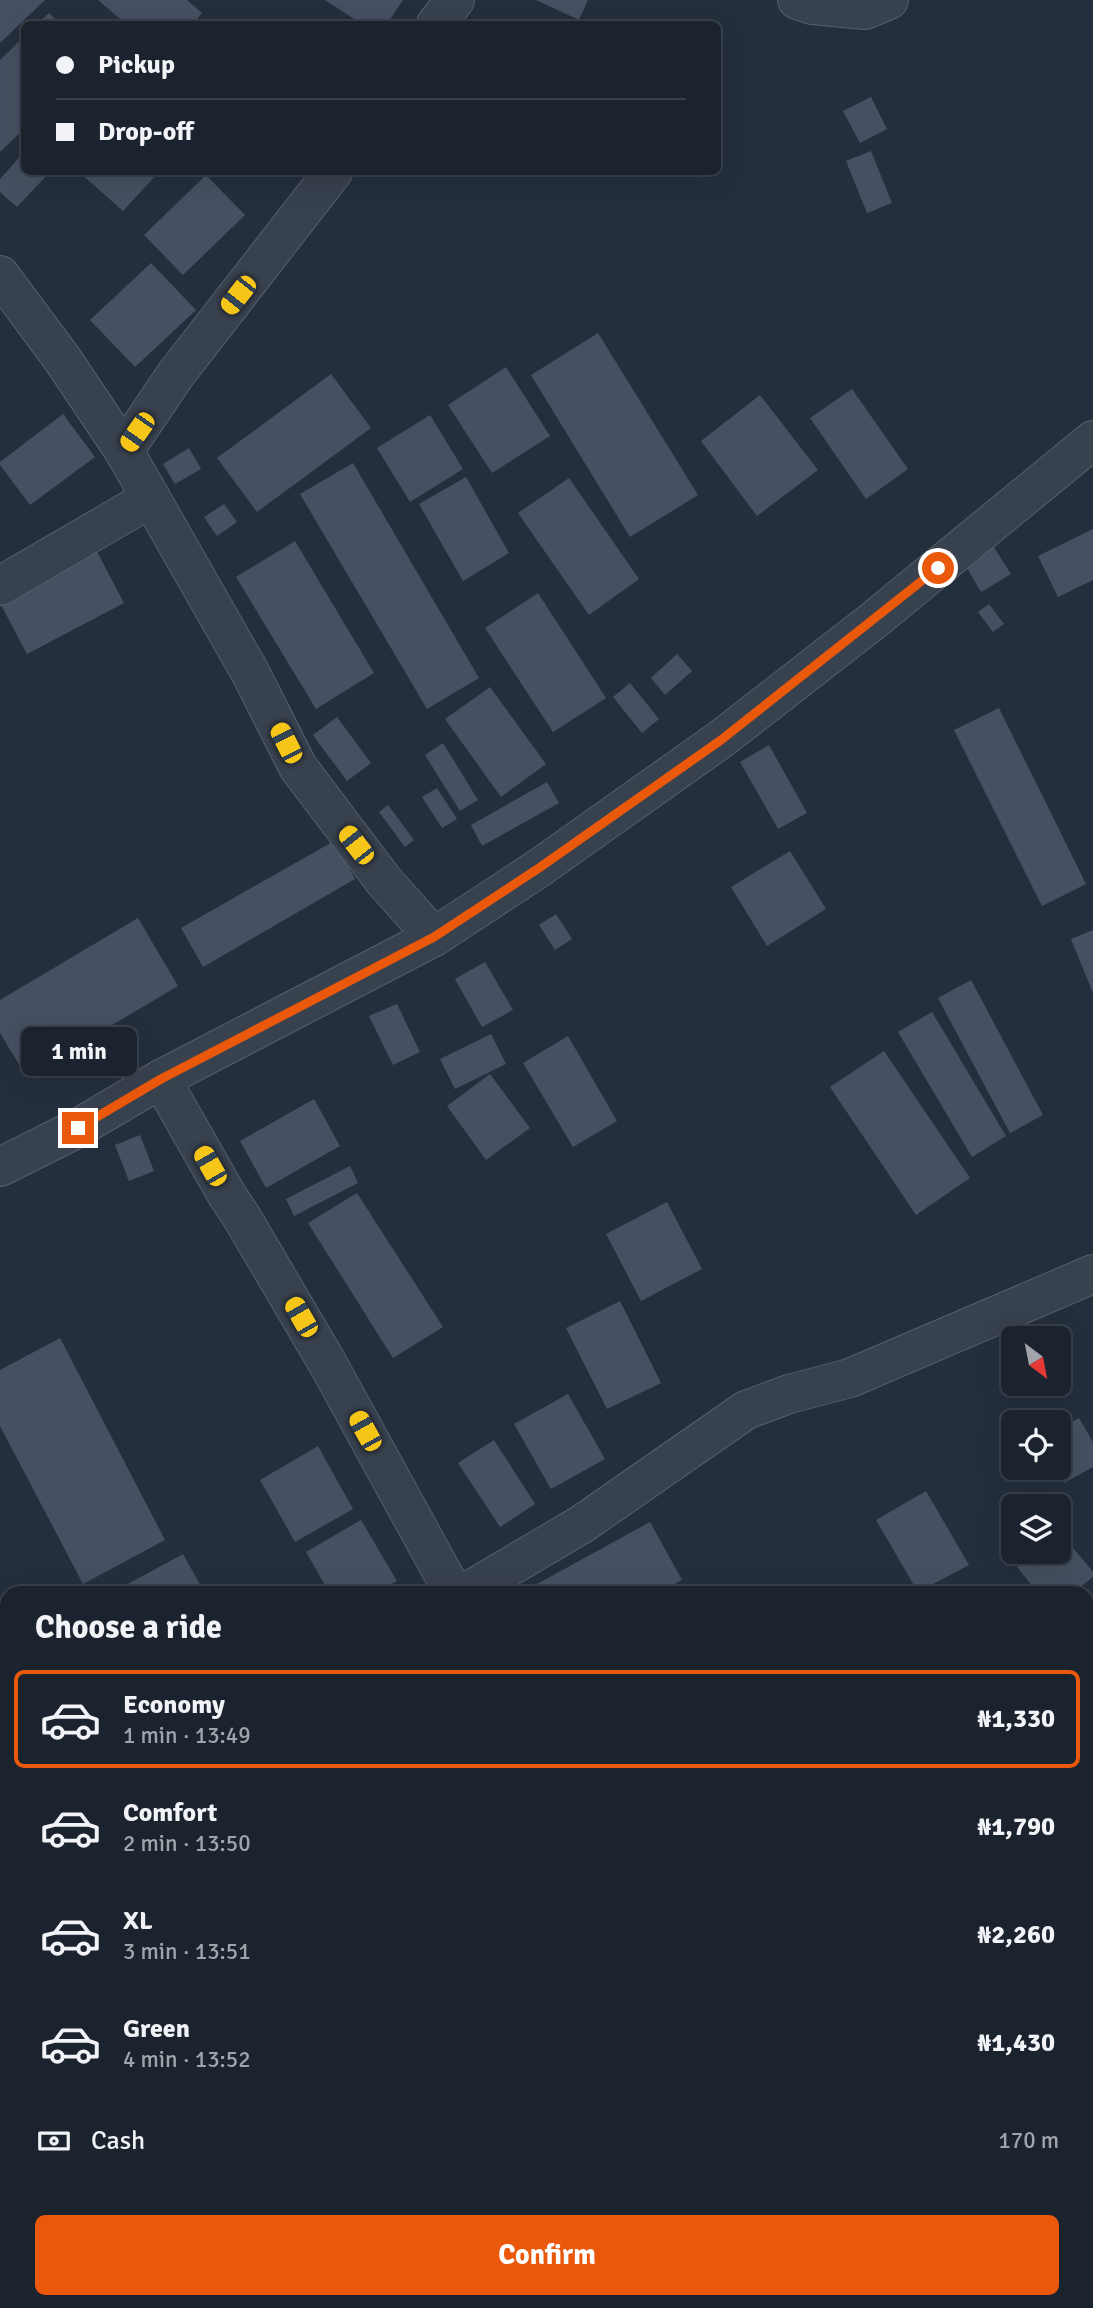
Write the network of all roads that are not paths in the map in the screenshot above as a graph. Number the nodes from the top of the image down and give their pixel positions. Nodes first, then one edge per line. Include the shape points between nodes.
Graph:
1 (455, 0) edge
2 (797, 0) edge
3 (889, 0) edge
4 (438, 21) edge
5 (331, 175) edge
6 (0, 275) edge
7 (1093, 440) edge
8 (124, 451) junction
9 (151, 498) junction
10 (0, 586) edge
11 (434, 937) junction
12 (161, 1079) junction
13 (0, 1167) edge
14 (1093, 1274) edge
15 (450, 1586) edge
16 (477, 1586) edge

1 - 4 street
2 - 3 street via 865,9
5 - 8 street via 176,374
6 - 8 street
7 - 11 street via 721,740
8 - 9 street
9 - 10 street
9 - 11 street via 298,767 384,881
11 - 12 street
12 - 13 street
12 - 15 street via 321,1352
14 - 16 street via 850,1378 746,1410 582,1524

